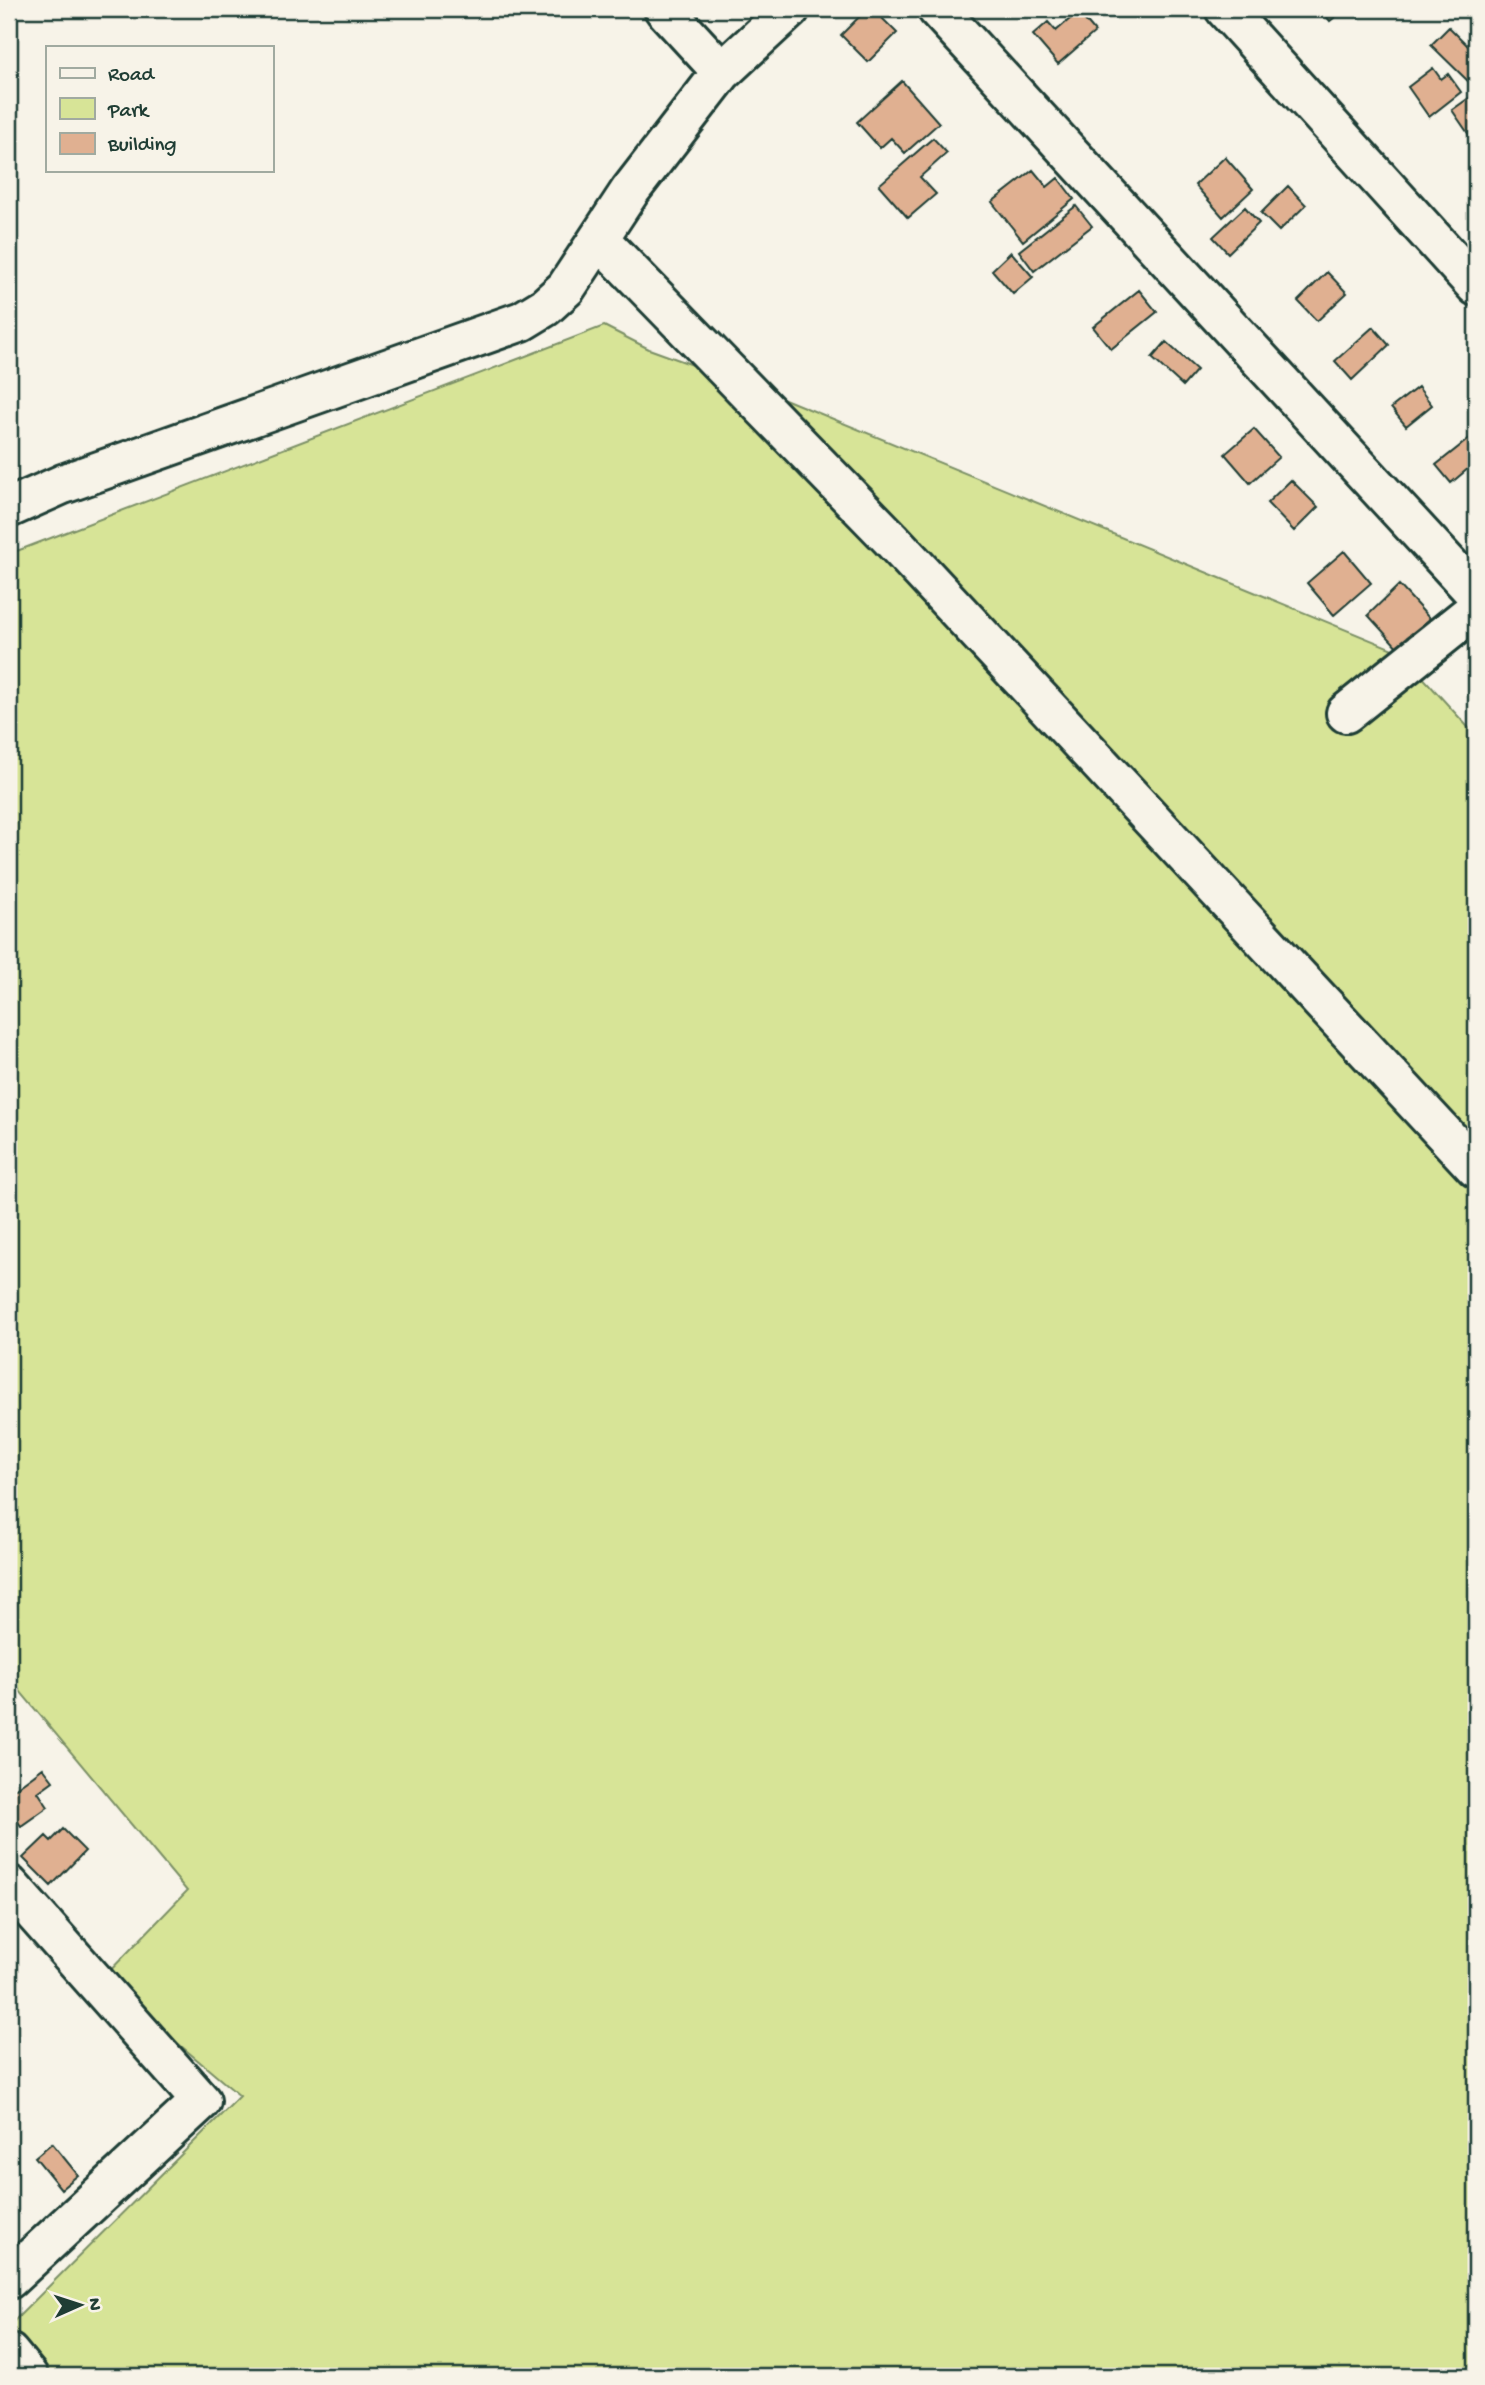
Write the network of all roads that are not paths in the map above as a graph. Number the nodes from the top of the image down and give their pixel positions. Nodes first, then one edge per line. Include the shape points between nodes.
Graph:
1 (664, 9) edge
2 (790, 9) edge
3 (937, 9) edge
4 (1225, 9) edge
5 (722, 72) junction
6 (599, 239) junction
7 (1476, 286) edge
8 (9, 508) edge
9 (1476, 594) edge
10 (1476, 609) edge
11 (1346, 713) dead end
12 (1476, 1168) edge
13 (9, 1885) edge
14 (9, 2279) edge
15 (9, 2353) edge
16 (27, 2376) edge

1 - 5 street
2 - 5 street
3 - 9 street
4 - 7 street
5 - 6 street via 630,191
6 - 8 street via 566,288 522,321 63,484
6 - 12 street via 891,539
10 - 11 street
13 - 14 street via 201,2101
15 - 16 street

